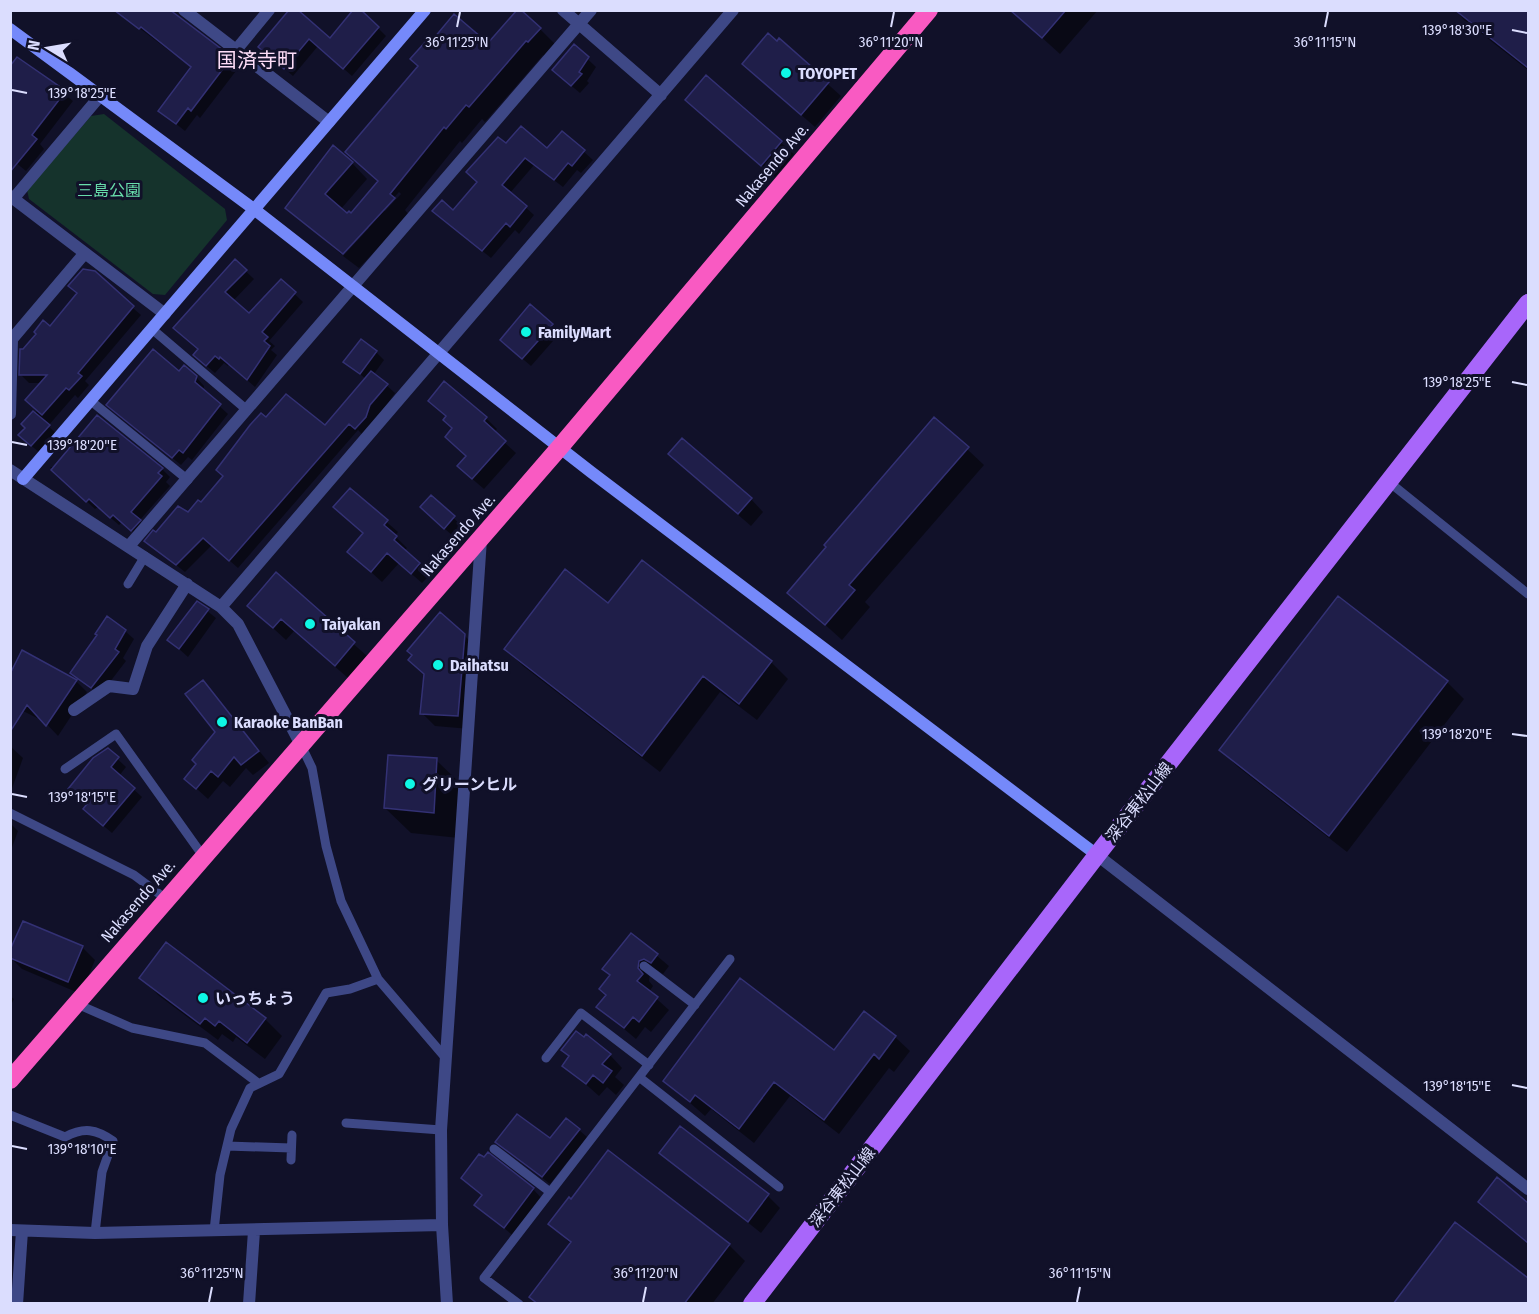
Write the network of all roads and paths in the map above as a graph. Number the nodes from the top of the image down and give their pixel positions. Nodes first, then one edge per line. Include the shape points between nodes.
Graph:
1 (183, 10) edge
2 (269, 10) edge
3 (425, 10) edge
4 (563, 10) edge
5 (591, 10) edge
6 (733, 10) edge
7 (929, 10) edge
8 (579, 24) junction
9 (10, 29) edge
10 (236, 50) junction
11 (661, 95) junction
12 (100, 96) junction
13 (329, 122) junction
14 (12, 197) edge
15 (255, 210) junction
16 (84, 254) junction
17 (352, 288) junction
18 (1528, 303) edge
19 (165, 314) junction
20 (152, 329) junction
21 (440, 353) junction
22 (12, 389) edge
23 (91, 401) junction
24 (247, 410) junction
25 (10, 414) edge
26 (560, 447) junction
27 (10, 470) edge
28 (23, 479) junction
29 (188, 480) junction
30 (1389, 482) junction
31 (482, 537) junction
32 (129, 546) junction
33 (145, 556) junction
34 (187, 584) junction
35 (128, 585) dead end
36 (1528, 594) edge
37 (221, 607) junction
38 (74, 710) dead end
39 (301, 745) junction
40 (65, 769) dead end
41 (10, 813) edge
42 (1097, 855) junction
43 (203, 856) junction
44 (166, 899) junction
45 (730, 959) dead end
46 (644, 966) dead end
47 (378, 979) junction
48 (77, 1004) junction
49 (695, 1005) junction
50 (444, 1056) junction
51 (546, 1058) dead end
52 (649, 1065) junction
53 (639, 1077) junction
54 (10, 1080) edge
55 (258, 1083) junction
56 (10, 1115) edge
57 (346, 1123) dead end
58 (441, 1130) junction
59 (292, 1135) dead end
60 (227, 1146) junction
61 (291, 1148) junction
62 (494, 1149) dead end
63 (291, 1160) dead end
64 (779, 1187) dead end
65 (1528, 1189) edge
66 (550, 1192) junction
67 (442, 1225) junction
68 (16, 1231) edge
69 (214, 1231) junction
70 (254, 1231) junction
71 (95, 1233) junction
72 (17, 1304) edge
73 (249, 1304) edge
74 (447, 1304) edge
75 (519, 1304) edge
76 (752, 1304) edge

1 - 10 street
2 - 10 street
3 - 13 street
4 - 8 street
5 - 8 street
6 - 11 street
7 - 26 highway, Nakasendo Ave.
8 - 11 street
8 - 17 street
9 - 12 street
10 - 13 street
11 - 21 street
12 - 14 street
12 - 15 street
13 - 15 street
14 - 16 street
15 - 17 street
15 - 19 street
16 - 19 street
16 - 22 street via 12,339
17 - 21 street
17 - 24 street
18 - 30 main road, 深谷東松山線
19 - 20 street
20 - 23 street
20 - 24 lane
21 - 26 street
21 - 37 street
22 - 25 street
23 - 28 street
23 - 29 lane
24 - 29 street
26 - 31 highway, Nakasendo Ave.
26 - 42 street
27 - 28 street
28 - 32 street
29 - 32 street
30 - 36 lane
30 - 42 main road, 深谷東松山線
31 - 39 highway, Nakasendo Ave.
31 - 50 street
32 - 33 street
33 - 34 street
33 - 35 lane
34 - 37 street
34 - 38 street via 147,646 133,689 109,686
37 - 39 street via 238,624
39 - 43 highway, Nakasendo Ave.
39 - 47 lane via 312,768 341,901
40 - 43 lane via 116,734
41 - 44 lane via 134,875
42 - 65 street
42 - 76 main road, 深谷東松山線
43 - 44 highway, Nakasendo Ave.
44 - 48 highway, Nakasendo Ave.
45 - 49 lane
46 - 49 lane
47 - 50 lane
47 - 55 lane via 326,993 279,1074
48 - 54 highway, Nakasendo Ave.
48 - 55 lane via 132,1028 205,1043
49 - 52 lane
50 - 58 street
51 - 52 lane via 581,1012
52 - 53 lane
53 - 64 lane
53 - 66 lane
55 - 60 lane via 250,1088
56 - 71 lane via 65,1137 79,1130 99,1131 112,1141 102,1172
57 - 58 lane
58 - 67 street
59 - 61 lane
60 - 61 lane
60 - 69 lane
61 - 63 lane
62 - 66 lane
66 - 75 lane via 484,1278
67 - 70 street
67 - 74 street
68 - 71 street
68 - 72 street
69 - 70 street
69 - 71 street
70 - 73 street

